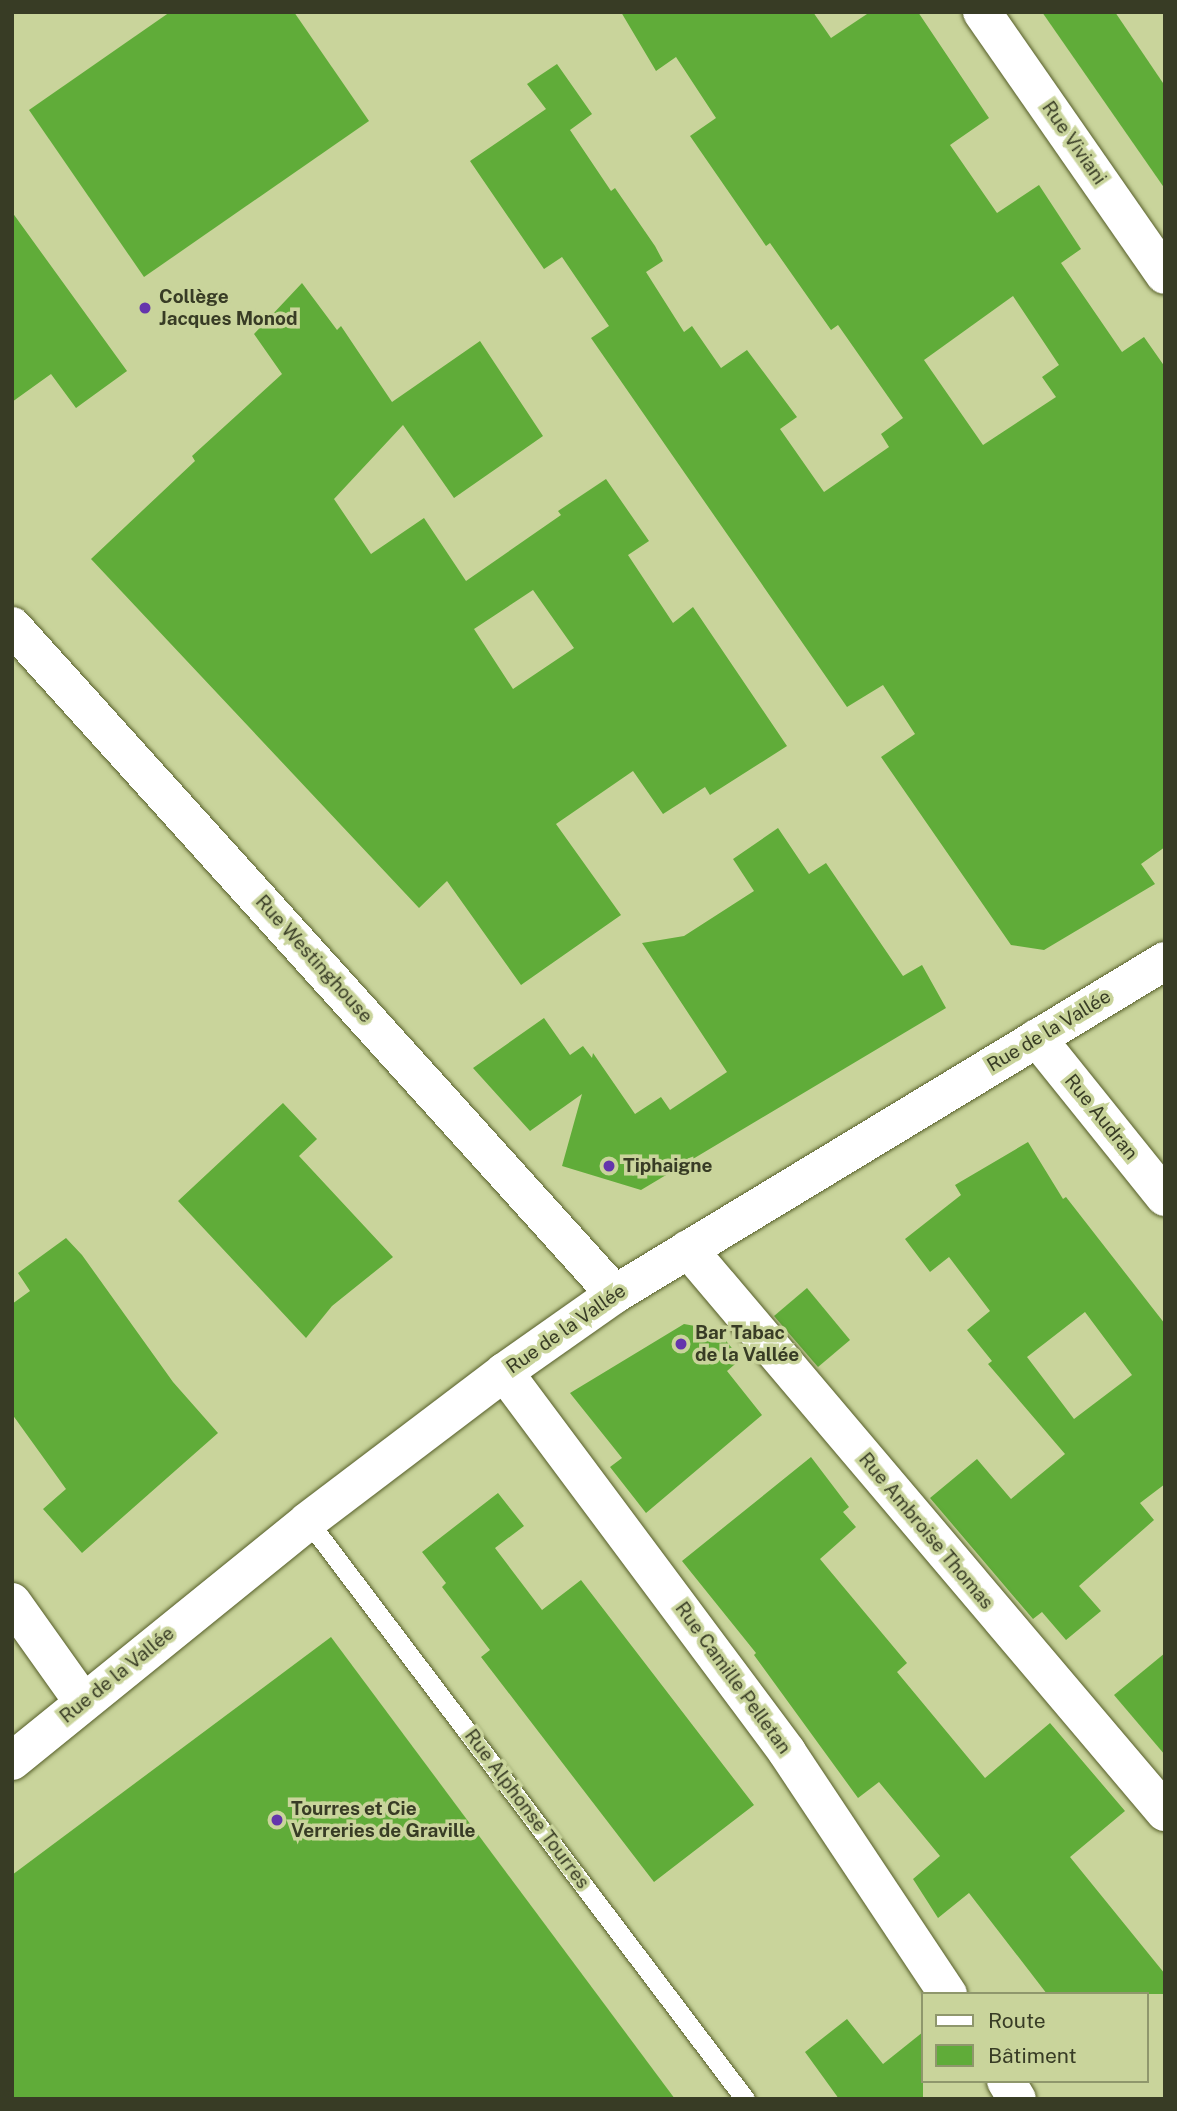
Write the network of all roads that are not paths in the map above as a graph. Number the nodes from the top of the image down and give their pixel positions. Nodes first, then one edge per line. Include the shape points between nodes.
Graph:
1 (982, 12) edge
2 (1165, 275) edge
3 (12, 626) edge
4 (1165, 961) edge
5 (1037, 1038) junction
6 (1165, 1197) edge
7 (688, 1249) junction
8 (615, 1294) junction
9 (504, 1372) junction
10 (307, 1521) junction
11 (12, 1602) edge
12 (83, 1702) junction
13 (12, 1761) edge
14 (1165, 1812) edge
15 (947, 1992) edge
16 (1007, 2083) edge
17 (745, 2099) edge
18 (1017, 2099) edge

1 - 2 street, Rue Viviani
3 - 8 street, Rue Westinghouse
4 - 5 street, Rue de la Vallée
5 - 6 street, Rue Audran
5 - 7 street, Rue de la Vallée
7 - 8 street, Rue de la Vallée
7 - 14 street, Rue Ambroise Thomas
8 - 9 street, Rue de la Vallée
9 - 10 street, Rue de la Vallée
9 - 15 street, Rue Camille Pelletan via 787,1752
10 - 12 street, Rue de la Vallée
10 - 17 lane, Rue Alphonse Tourres
11 - 12 street
12 - 13 street, Rue de la Vallée
16 - 18 street

